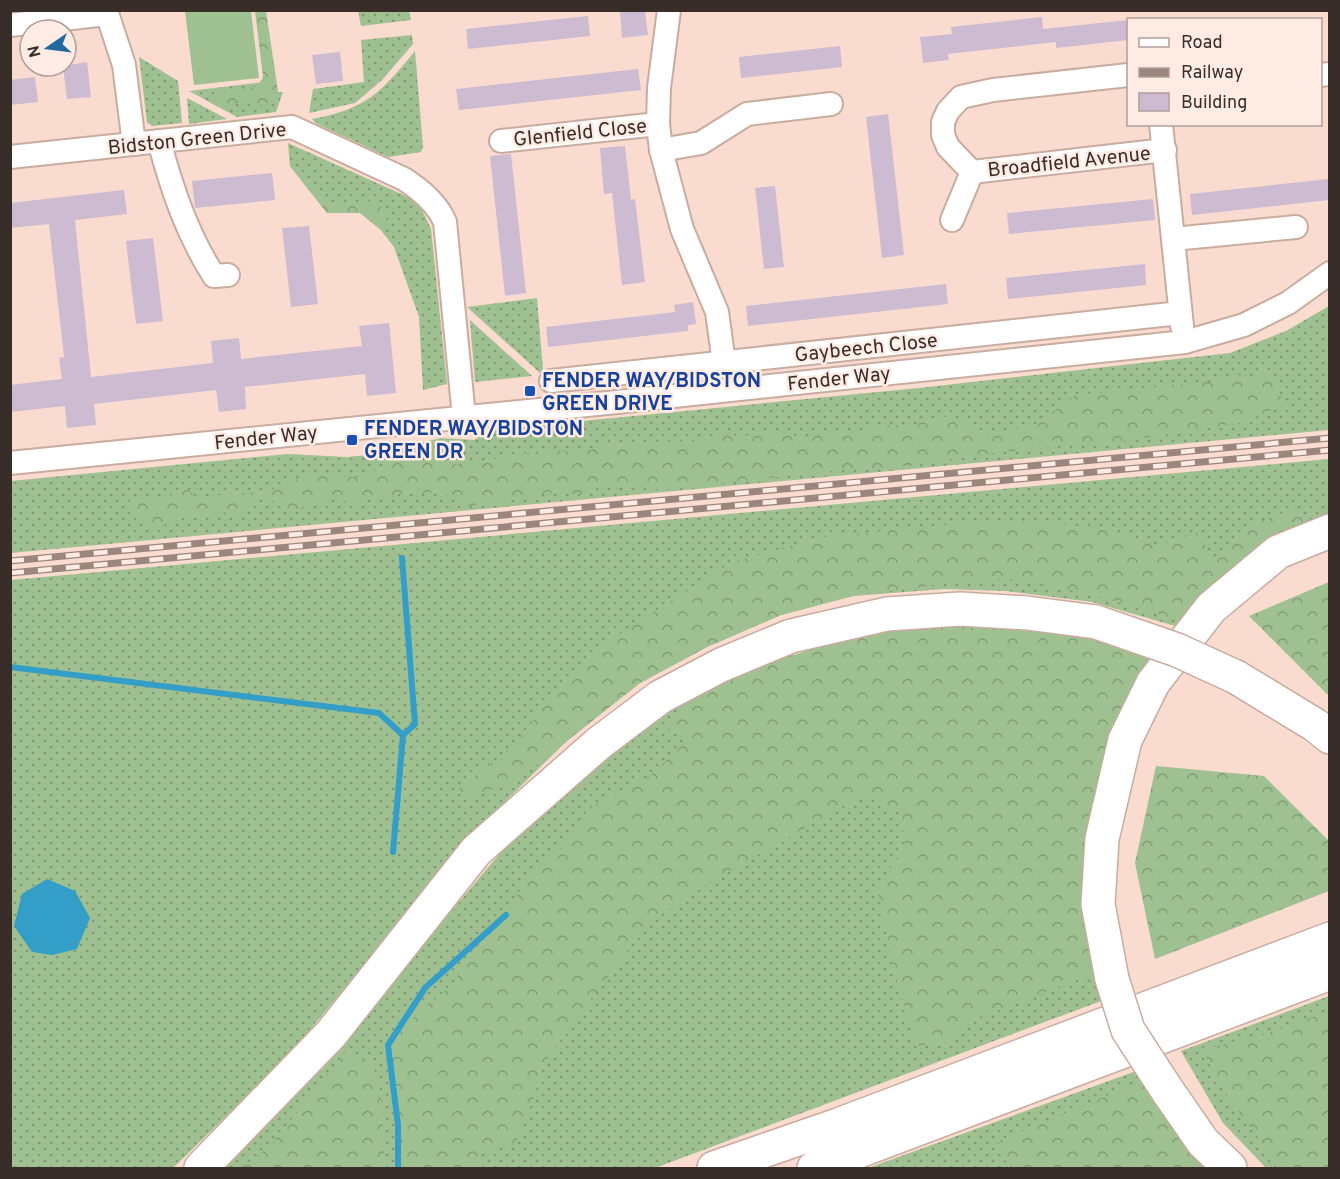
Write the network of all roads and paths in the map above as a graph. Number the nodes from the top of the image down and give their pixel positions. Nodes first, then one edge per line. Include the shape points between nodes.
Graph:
1 (669, 10) edge
2 (106, 12) edge
3 (10, 25) edge
4 (1127, 75) edge
5 (831, 104) dead end
6 (658, 124) junction
7 (1161, 126) edge
8 (159, 141) junction
9 (501, 141) dead end
10 (134, 144) junction
11 (661, 150) junction
12 (1165, 150) junction
13 (10, 157) edge
14 (972, 172) junction
15 (952, 219) dead end
16 (1296, 227) dead end
17 (1173, 239) junction
18 (1329, 273) edge
19 (228, 275) dead end
20 (1180, 313) junction
21 (1185, 342) junction
22 (724, 363) junction
23 (625, 374) junction
24 (551, 381) dead end
25 (627, 402) junction
26 (464, 417) junction
27 (10, 462) edge
28 (1329, 531) edge
29 (1329, 737) edge
30 (1329, 939) edge
31 (1329, 973) edge
32 (201, 1168) edge
33 (714, 1168) edge
34 (814, 1168) edge
35 (1230, 1168) edge

1 - 6 street
2 - 3 street
2 - 10 street via 124,65
4 - 14 street, Broadfield Avenue via 961,97 948,111 943,135 948,147
5 - 11 street via 747,114 701,143
6 - 9 street, Glenfield Close
6 - 11 street
7 - 12 street, Broadfield Avenue
8 - 10 street, Bidston Green Drive
8 - 19 street via 195,247 214,276
8 - 26 street, Bidston Green Drive via 292,127 417,187 439,209 445,222
10 - 13 street, Bidston Green Drive
11 - 22 street via 682,229 717,312
12 - 14 street, Broadfield Avenue
12 - 17 street, Broadfield Avenue
14 - 15 street, Broadfield Avenue
16 - 17 street
17 - 20 street, Broadfield Avenue
18 - 21 street, Fender Way via 1288,303 1244,325
20 - 21 street, Broadfield Avenue
20 - 22 street, Gaybeech Close
21 - 25 street, Fender Way
22 - 23 street, Gaybeech Close
23 - 24 street, Gaybeech Close
23 - 25 street
25 - 26 street, Fender Way
26 - 27 street, Fender Way
28 - 35 highway, bridge via 1278,552 1211,608 1154,683 1125,740 1102,839 1098,904 1112,979 1128,1030 1203,1142
29 - 32 highway, bridge via 1236,676 1177,650 1096,622 960,609 887,614 790,636 721,665 660,697 599,743 476,851 331,1034
30 - 33 highway
31 - 34 highway

